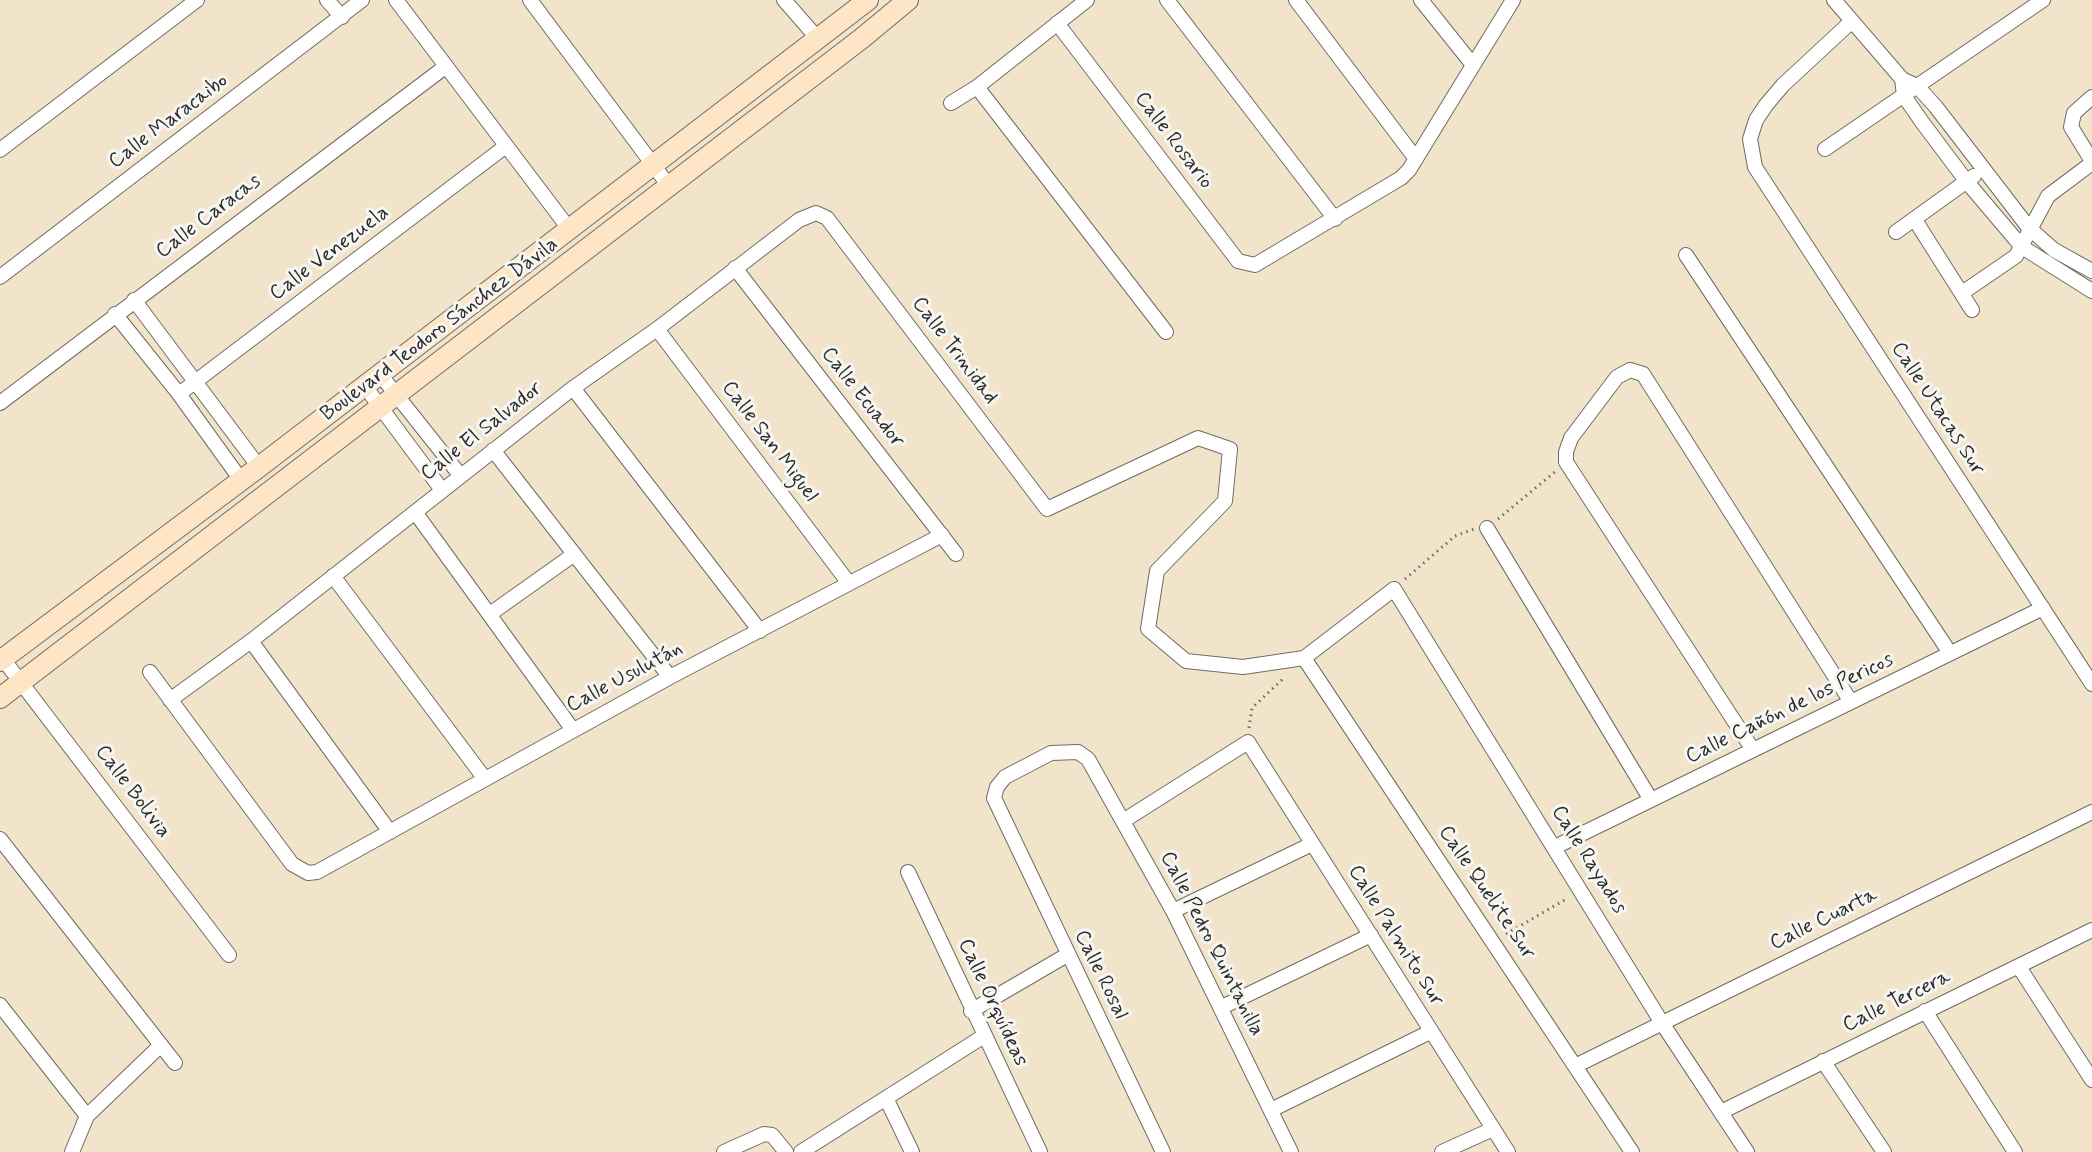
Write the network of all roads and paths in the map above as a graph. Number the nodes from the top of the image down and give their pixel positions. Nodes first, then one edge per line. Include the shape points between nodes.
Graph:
1 (197, 0) edge
2 (327, 0) edge
3 (362, 0) edge
4 (396, 0) edge
5 (530, 0) edge
6 (784, 0) edge
7 (868, 0) edge
8 (908, 0) edge
9 (1087, 0) edge
10 (1167, 0) edge
11 (1421, 0) edge
12 (1513, 0) edge
13 (1834, 0) edge
14 (2043, 0) edge
15 (1302, 2) edge
16 (342, 17) junction
17 (1852, 21) junction
18 (1057, 24) junction
19 (819, 40) junction
20 (1473, 65) junction
21 (445, 67) junction
22 (1902, 79) junction
23 (1917, 86) junction
24 (977, 87) junction
25 (1904, 96) junction
26 (2092, 97) edge
27 (951, 103) dead end
28 (506, 146) junction
29 (1825, 149) dead end
30 (0, 150) edge
31 (1416, 159) junction
32 (2092, 162) edge
33 (653, 165) junction
34 (1983, 170) junction
35 (1967, 182) junction
36 (669, 186) junction
37 (827, 218) joint
38 (1335, 219) junction
39 (1915, 220) junction
40 (2029, 228) junction
41 (570, 230) junction
42 (1896, 232) dead end
43 (2022, 247) junction
44 (1686, 255) dead end
45 (735, 268) junction
46 (2092, 271) edge
47 (0, 278) edge
48 (2092, 291) edge
49 (1962, 293) junction
50 (134, 300) junction
51 (1972, 310) dead end
52 (115, 314) junction
53 (657, 328) junction
54 (1166, 332) dead end
55 (372, 379) junction
56 (196, 382) junction
57 (573, 388) junction
58 (179, 394) junction
59 (395, 394) junction
60 (0, 403) edge
61 (378, 405) junction
62 (493, 450) junction
63 (259, 467) junction
64 (460, 475) junction
65 (241, 480) junction
66 (442, 490) junction
67 (415, 512) junction
68 (1487, 528) dead end
69 (942, 535) junction
70 (956, 554) dead end
71 (573, 555) junction
72 (333, 576) junction
73 (848, 582) junction
74 (2043, 608) junction
75 (490, 614) junction
76 (760, 631) junction
77 (251, 641) junction
78 (1950, 653) junction
79 (1, 658) edge
80 (1304, 658) junction
81 (150, 672) dead end
82 (670, 677) junction
83 (22, 681) junction
84 (2092, 684) edge
85 (0, 698) edge
86 (170, 700) junction
87 (1851, 702) junction
88 (573, 730) junction
89 (1248, 742) junction
90 (1753, 750) junction
91 (1088, 759) joint
92 (485, 779) junction
93 (1652, 800) junction
94 (2092, 812) edge
95 (1123, 821) junction
96 (390, 832) junction
97 (2, 841) edge
98 (1312, 844) junction
99 (1555, 847) junction
100 (908, 872) dead end
101 (1582, 890) junction
102 (1173, 912) junction
103 (2092, 930) edge
104 (1371, 935) junction
105 (1494, 941) junction
106 (1067, 955) junction
107 (229, 956) dead end
108 (2019, 968) junction
109 (0, 1005) edge
110 (1222, 1007) junction
111 (971, 1011) junction
112 (1925, 1011) junction
113 (1662, 1023) junction
114 (1431, 1032) junction
115 (984, 1036) junction
116 (160, 1046) junction
117 (1823, 1061) junction
118 (175, 1063) dead end
119 (1575, 1066) junction
120 (2092, 1080) edge
121 (886, 1098) junction
122 (1271, 1110) junction
123 (1721, 1112) junction
124 (87, 1116) junction
125 (1493, 1129) junction
126 (784, 1147) edge
127 (72, 1152) edge
128 (724, 1152) edge
129 (801, 1152) edge
130 (912, 1152) edge
131 (1040, 1152) edge
132 (1163, 1152) edge
133 (1291, 1152) edge
134 (1442, 1152) edge
135 (1508, 1152) edge
136 (1632, 1152) edge
137 (1747, 1152) edge
138 (1884, 1152) edge
139 (2015, 1152) edge

1 - 30 street
2 - 16 street
3 - 16 street, Calle Maracaibo
4 - 21 street
5 - 33 street
6 - 19 street
7 - 19 street, Boulevard Teodoro Sánchez Dávila
8 - 36 street, Boulevard Teodoro Sánchez Dávila
9 - 18 street
10 - 38 street
11 - 20 street
12 - 20 street
13 - 17 street
14 - 23 street
15 - 31 street
16 - 47 street, Calle Maracaibo
17 - 22 street
17 - 74 street, Calle Utacas Sur via 1766,105 1756,120 1750,140 1751,154 1762,180
18 - 24 street
18 - 38 street, Calle Rosario via 1238,261 1255,265
19 - 33 street, Boulevard Teodoro Sánchez Dávila
20 - 31 street
21 - 28 street
21 - 50 street, Calle Caracas
22 - 23 street
22 - 25 street
23 - 25 street
23 - 34 street
24 - 27 street
24 - 54 street
25 - 29 street
25 - 35 street
26 - 32 street via 2074,113 2071,127
28 - 41 street
28 - 56 street, Calle Venezuela
31 - 38 street via 1401,178
32 - 40 street via 2048,196
33 - 36 street
33 - 41 street, Boulevard Teodoro Sánchez Dávila
34 - 35 street
34 - 40 street
35 - 39 street
35 - 43 street
36 - 59 street, Boulevard Teodoro Sánchez Dávila
37 - 45 street, Calle El Salvador via 816,213 807,215
37 - 80 street, Calle Trinidad via 1047,509 1198,438 1230,449 1225,501 1157,571 1148,629 1186,661 1243,667
39 - 42 street
39 - 49 street
40 - 43 street
40 - 46 street via 2054,250
41 - 55 street, Boulevard Teodoro Sánchez Dávila
43 - 48 street
43 - 49 street via 2007,264
44 - 78 street
45 - 53 street, Calle El Salvador
45 - 69 street, Calle Ecuador
49 - 51 street
50 - 52 street, Calle Caracas
50 - 56 street
52 - 58 street
52 - 60 street, Calle Caracas
53 - 57 street, Calle El Salvador
53 - 73 street, Calle San Miguel
55 - 59 street
55 - 61 street
55 - 63 street, Boulevard Teodoro Sánchez Dávila
56 - 58 street, Calle Venezuela
56 - 63 street
57 - 62 street, Calle El Salvador
57 - 76 street
58 - 65 street
59 - 61 street, Boulevard Teodoro Sánchez Dávila
59 - 64 street
61 - 66 street
61 - 83 street, Boulevard Teodoro Sánchez Dávila
62 - 64 street, Calle El Salvador
62 - 71 street
63 - 65 street, Boulevard Teodoro Sánchez Dávila
64 - 66 street, Calle El Salvador
65 - 79 street, Boulevard Teodoro Sánchez Dávila
66 - 67 street, Calle El Salvador
67 - 72 street, Calle El Salvador
67 - 75 street
68 - 93 street
69 - 70 street, Calle Ecuador
69 - 73 street, Calle Usulután
71 - 75 street
71 - 82 street
72 - 77 street, Calle El Salvador
72 - 92 street
73 - 76 street, Calle Usulután
74 - 78 street, Calle Cañón de los Pericos
74 - 84 street, Calle Utacas Sur
75 - 88 street
76 - 82 street, Calle Usulután
77 - 86 street, Calle El Salvador
77 - 96 street
78 - 87 street, Calle Cañón de los Pericos
79 - 83 street, Calle Bolivia
80 - 89 path via 1252,708
80 - 99 street, Calle Rayados via 1394,589
80 - 105 street, Calle Quelite Sur
81 - 86 street
82 - 88 street, Calle Usulután
83 - 85 street, Boulevard Teodoro Sánchez Dávila
83 - 107 street, Calle Bolivia
86 - 96 street, Calle Usulután via 292,864 308,873 332,866
87 - 90 street, Calle Cañón de los Pericos
87 - 90 street via 1643,374 1630,370 1617,377 1572,438 1566,462
88 - 92 street, Calle Usulután
89 - 95 street
89 - 98 street, Calle Palmito Sur
90 - 93 street, Calle Cañón de los Pericos
91 - 95 street, Calle Pedro Quintanilla
91 - 106 street, Calle Rosal via 1078,752 1051,753 1005,777 994,798
92 - 96 street, Calle Usulután
93 - 99 street, Calle Cañón de los Pericos
94 - 113 street, Calle Cuarta
95 - 102 street, Calle Pedro Quintanilla
97 - 116 street
98 - 102 street
98 - 104 street, Calle Palmito Sur
99 - 101 street, Calle Rayados
100 - 111 street, Calle Orquídeas
101 - 105 path
101 - 113 street, Calle Rayados
102 - 110 street, Calle Pedro Quintanilla
103 - 108 street, Calle Tercera
104 - 110 street
104 - 114 street, Calle Palmito Sur
105 - 119 street, Calle Quelite Sur
106 - 111 street
106 - 132 street, Calle Rosal
108 - 112 street, Calle Tercera
108 - 120 street
109 - 124 street
110 - 122 street, Calle Pedro Quintanilla
111 - 115 street, Calle Orquídeas
112 - 117 street, Calle Tercera
112 - 139 street
113 - 119 street, Calle Cuarta
113 - 123 street, Calle Rayados
114 - 122 street
114 - 125 street, Calle Palmito Sur
115 - 121 street
115 - 131 street, Calle Orquídeas
116 - 118 street
116 - 124 street
117 - 123 street, Calle Tercera
117 - 138 street
119 - 136 street, Calle Quelite Sur
121 - 129 street
121 - 130 street
122 - 133 street, Calle Pedro Quintanilla
123 - 137 street, Calle Rayados
124 - 127 street
125 - 134 street
125 - 135 street, Calle Palmito Sur
126 - 128 street via 772,1135 764,1134

